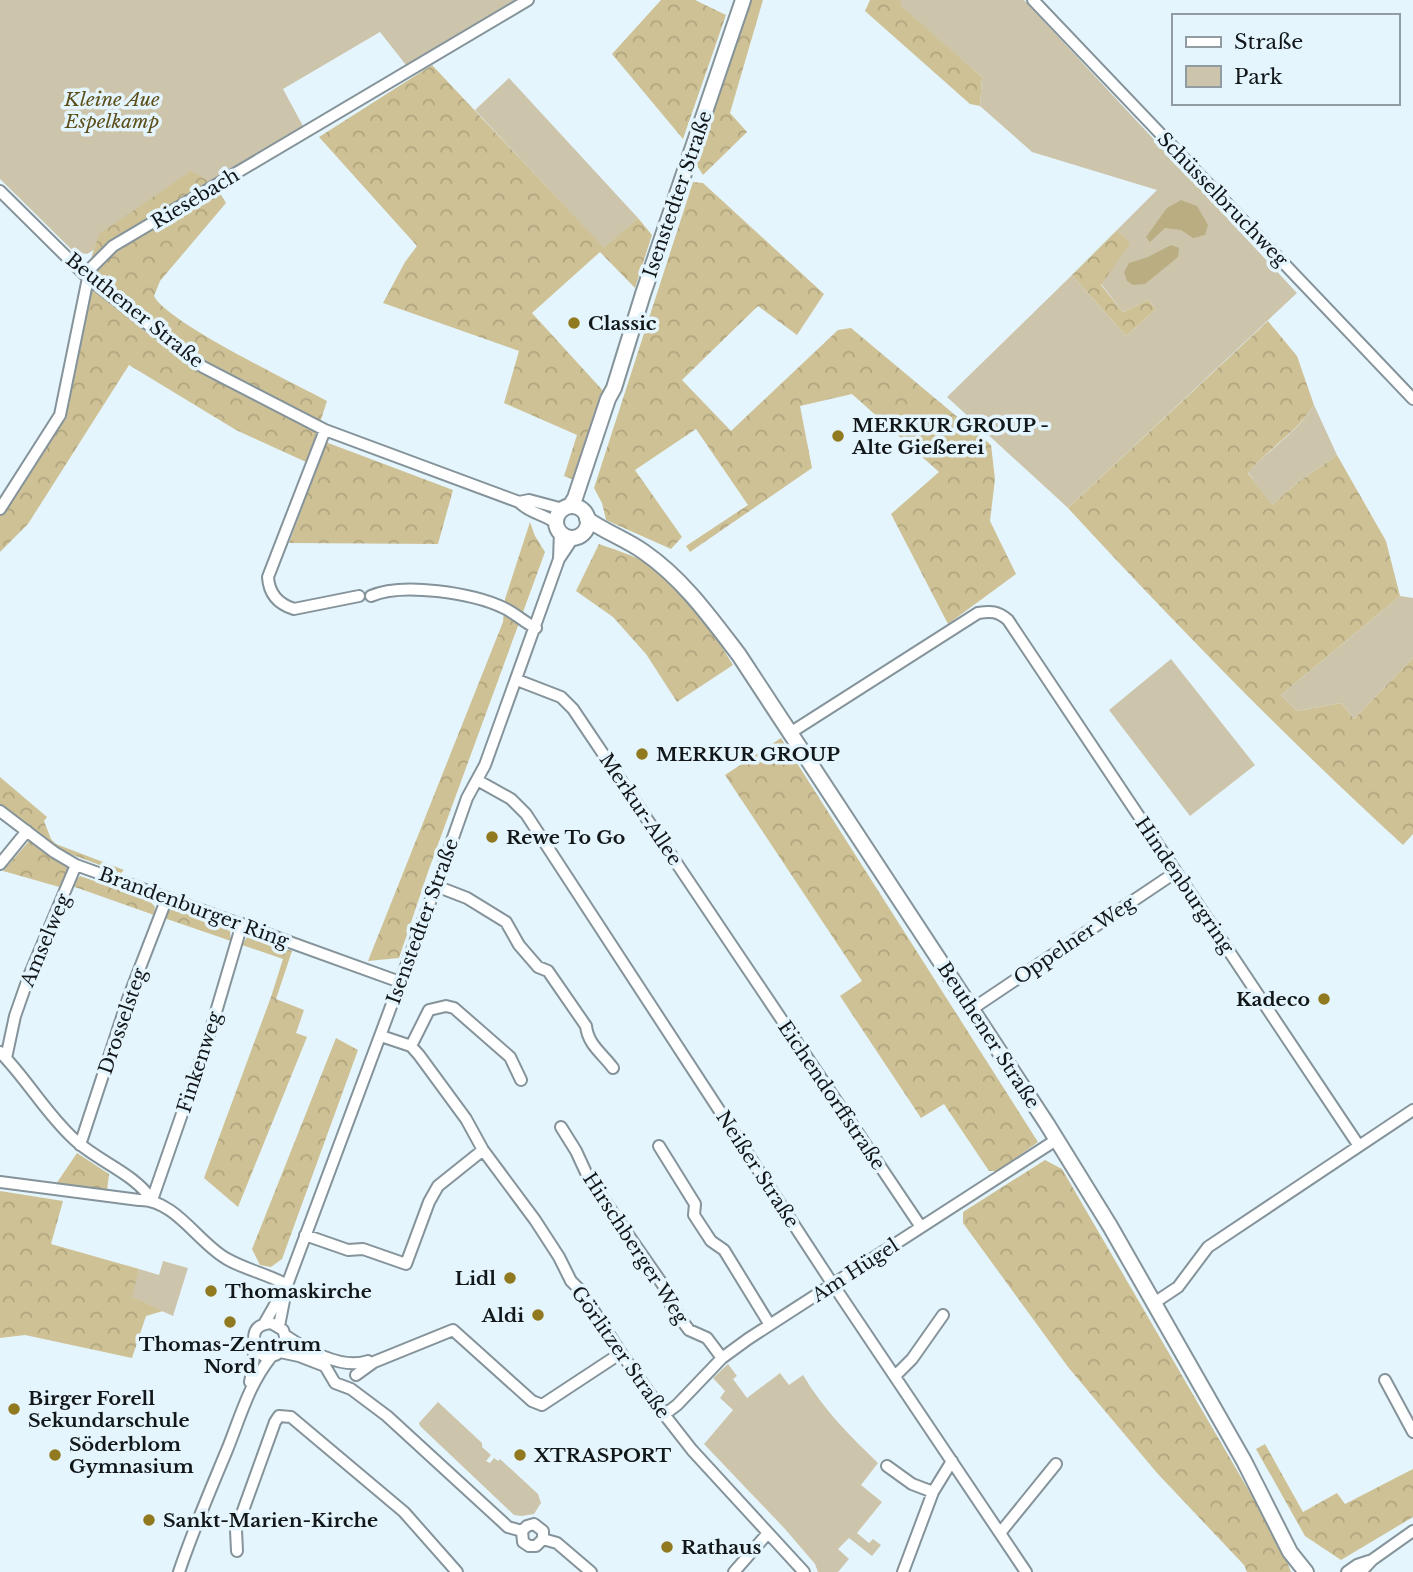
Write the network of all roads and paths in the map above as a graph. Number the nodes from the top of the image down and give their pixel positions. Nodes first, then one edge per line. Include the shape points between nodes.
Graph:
1 (528, 0) edge
2 (743, 0) edge
3 (1033, 0) edge
4 (0, 191) edge
5 (88, 278) junction
6 (1413, 399) edge
7 (325, 430) junction
8 (0, 509) edge
9 (572, 521) junction
10 (359, 596) dead end
11 (371, 596) dead end
12 (536, 628) junction
13 (517, 680) junction
14 (790, 733) junction
15 (477, 780) junction
16 (0, 811) edge
17 (27, 831) junction
18 (0, 864) edge
19 (76, 865) junction
20 (1176, 872) junction
21 (436, 886) junction
22 (167, 898) junction
23 (242, 923) junction
24 (744, 962) joint
25 (400, 982) junction
26 (972, 1009) junction
27 (381, 1036) junction
28 (411, 1046) junction
29 (3, 1055) edge
30 (613, 1068) dead end
31 (520, 1080) dead end
32 (1413, 1111) edge
33 (561, 1127) dead end
34 (1056, 1140) junction
35 (80, 1145) junction
36 (659, 1146) dead end
37 (1359, 1146) junction
38 (483, 1150) junction
39 (0, 1182) edge
40 (152, 1200) junction
41 (921, 1227) junction
42 (305, 1235) junction
43 (833, 1284) junction
44 (287, 1285) junction
45 (1154, 1303) junction
46 (943, 1315) dead end
47 (264, 1324) junction
48 (770, 1325) junction
49 (282, 1331) junction
50 (254, 1348) junction
51 (621, 1353) junction
52 (276, 1354) junction
53 (722, 1358) junction
54 (339, 1362) junction
55 (355, 1373) junction
56 (331, 1374) junction
57 (894, 1376) junction
58 (1385, 1380) dead end
59 (345, 1386) junction
60 (248, 1395) junction
61 (665, 1414) junction
62 (387, 1416) junction
63 (1413, 1432) edge
64 (952, 1461) junction
65 (1056, 1464) dead end
66 (887, 1466) dead end
67 (933, 1492) junction
68 (1413, 1531) edge
69 (768, 1532) junction
70 (1000, 1532) junction
71 (237, 1551) dead end
72 (1290, 1552) junction
73 (1372, 1560) junction
74 (179, 1572) edge
75 (457, 1572) edge
76 (591, 1572) edge
77 (734, 1572) edge
78 (804, 1572) edge
79 (903, 1572) edge
80 (1026, 1572) edge
81 (1297, 1572) edge
82 (1306, 1572) edge
83 (1347, 1572) edge
84 (1361, 1572) edge

1 - 5 street, Riesebach via 113,246 92,267
2 - 9 main road, Isenstedter Straße via 643,293 583,500
3 - 6 street, Schüsselbruchweg
4 - 5 street, Beuthener Straße
5 - 7 street, Beuthener Straße via 203,367
5 - 8 street, Riesebach via 60,415
7 - 9 street, Beuthener Straße via 519,502 529,500
7 - 10 street via 268,586 274,598 294,609
9 - 12 street, Isenstedter Straße
9 - 14 main road, Beuthener Straße via 622,546 642,550 671,574 739,655
11 - 12 street via 383,591 454,593 505,608
12 - 13 street, Isenstedter Straße
13 - 15 street, Isenstedter Straße
13 - 24 street, Merkur-Allee via 561,697 573,709
14 - 20 street, Hindenburgring via 978,613 1000,613
14 - 26 main road, Beuthener Straße
15 - 21 street, Isenstedter Straße
15 - 43 street, Neißer Straße via 511,799 526,814
16 - 17 street, Brandenburger Ring
17 - 18 street
17 - 19 street, Brandenburger Ring
19 - 22 street, Brandenburger Ring
19 - 29 street, Amselweg via 29,976
20 - 26 street, Oppelner Weg
20 - 37 street, Hindenburgring
21 - 25 street, Isenstedter Straße
21 - 30 street via 467,898 506,922 519,945 538,967 548,971 586,1026 594,1046
22 - 23 street, Brandenburger Ring
22 - 35 street, Drosselsteg
23 - 25 street, Brandenburger Ring
23 - 40 street, Finkenweg via 208,1039
24 - 41 street, Eichendorffstraße
25 - 27 street, Isenstedter Straße
26 - 34 main road, Beuthener Straße
27 - 28 street
27 - 42 street, Isenstedter Straße
28 - 31 street via 429,1010 449,1006 510,1058
28 - 38 street, Görlitzer Straße via 466,1119
29 - 35 street
32 - 37 street
33 - 53 street, Hirschberger Weg via 588,1177 672,1298 671,1306 689,1330 707,1338
34 - 41 street, Am Hügel
34 - 45 main road, Beuthener Straße
35 - 40 street via 144,1187
36 - 48 street via 695,1204 694,1214 711,1241 724,1250
37 - 45 street via 1208,1247 1178,1287
38 - 42 street via 438,1186 406,1264
38 - 51 street, Görlitzer Straße via 535,1220
39 - 40 street
40 - 44 street via 227,1259
41 - 43 street, Am Hügel
42 - 44 street, Isenstedter Straße
43 - 48 street, Am Hügel
43 - 57 street, Neißer Straße
44 - 47 street, Isenstedter Straße
44 - 49 street, Isenstedter Straße
45 - 72 main road, Beuthener Straße
46 - 57 street
47 - 49 street
47 - 50 street via 253,1334
48 - 53 street, Am Hügel
49 - 52 street via 286,1343
49 - 54 street via 302,1347
50 - 52 street via 261,1355
50 - 60 street
51 - 55 street via 542,1405 453,1329
51 - 61 street, Görlitzer Straße
52 - 56 street via 319,1363
52 - 60 street via 260,1371
53 - 61 street, Am Hügel
54 - 55 street via 344,1361
54 - 56 street
55 - 59 street
55 - 62 street via 356,1384
56 - 59 street via 335,1383
57 - 64 street, Neißer Straße
58 - 63 street
59 - 62 street
60 - 74 street
61 - 69 street, Görlitzer Straße
62 - 76 street via 508,1527 522,1531 523,1542 536,1546 543,1539 557,1544
64 - 67 street
64 - 70 street, Neißer Straße
65 - 70 street
66 - 67 street
67 - 79 street
68 - 73 street
69 - 77 street
69 - 78 street, Görlitzer Straße
70 - 80 street, Neißer Straße
71 - 75 street via 236,1530 275,1422 285,1415 404,1512
72 - 81 main road, Beuthener Straße
72 - 82 main road, Beuthener Straße
73 - 83 street
73 - 84 street

